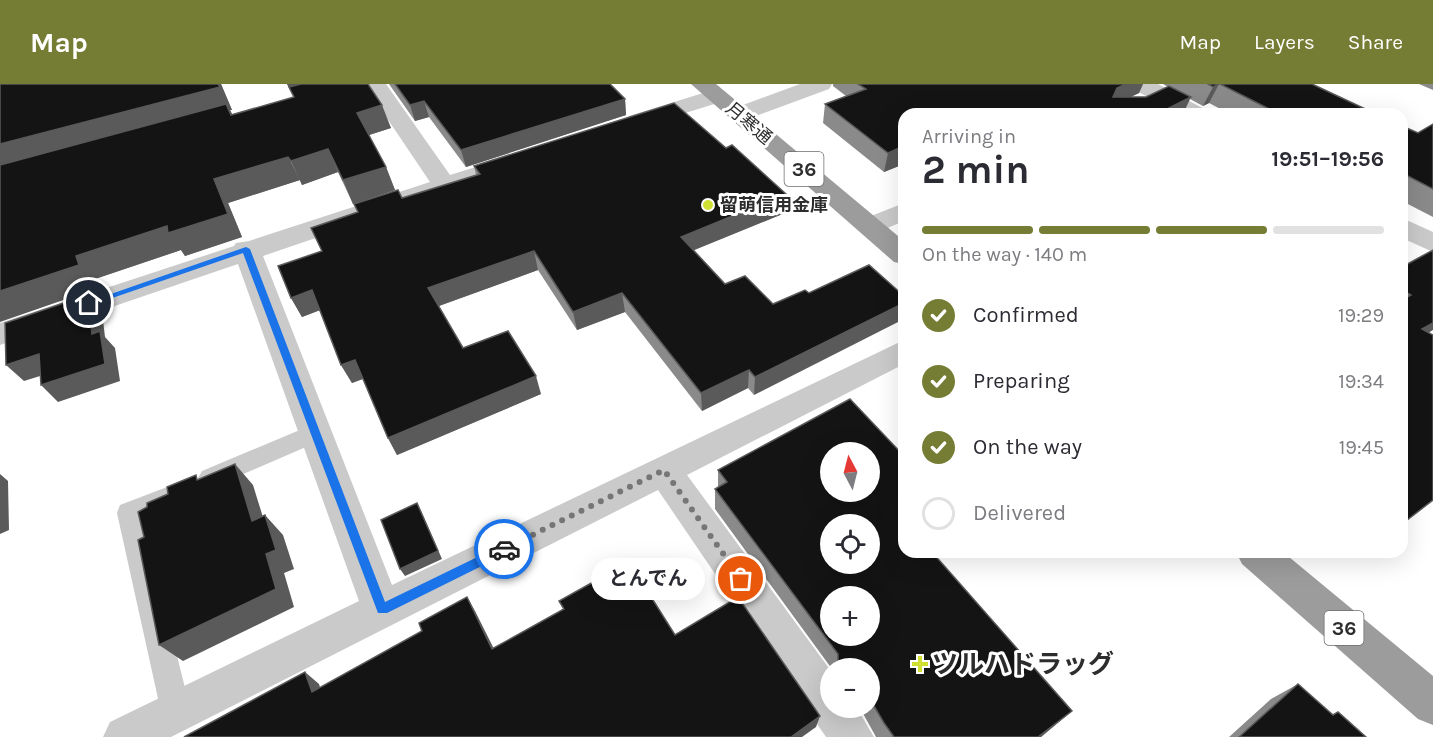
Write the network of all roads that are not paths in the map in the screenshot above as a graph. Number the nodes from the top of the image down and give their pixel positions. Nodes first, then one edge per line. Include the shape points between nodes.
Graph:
1 (375, 84) edge
2 (821, 84) edge
3 (709, 90) edge
4 (1147, 94) edge
5 (1181, 108) edge
6 (740, 114) junction
7 (613, 129) edge
8 (545, 152) edge
9 (444, 184) junction
10 (898, 214) edge
11 (871, 226) junction
12 (1408, 230) edge
13 (1433, 243) edge
14 (246, 249) junction
15 (898, 250) edge
16 (0, 334) edge
17 (898, 354) edge
18 (314, 434) junction
19 (664, 470) junction
20 (1262, 558) edge
21 (382, 609) junction
22 (820, 692) edge
23 (1433, 704) edge
24 (176, 712) junction
25 (838, 718) edge
26 (125, 737) edge
27 (852, 737) edge

1 - 9 street
2 - 6 street
3 - 6 highway, 月寒通 / 36
3 - 7 street
4 - 5 street
6 - 11 highway, 月寒通 / 36
8 - 9 street
9 - 14 street
10 - 11 street
11 - 15 highway, 月寒通 / 36
12 - 13 street
14 - 16 street
14 - 18 street
17 - 19 street
18 - 21 street
18 - 24 lane via 129,513
19 - 21 street
19 - 22 street
20 - 23 highway, 36
21 - 24 street
24 - 26 street
25 - 27 street

